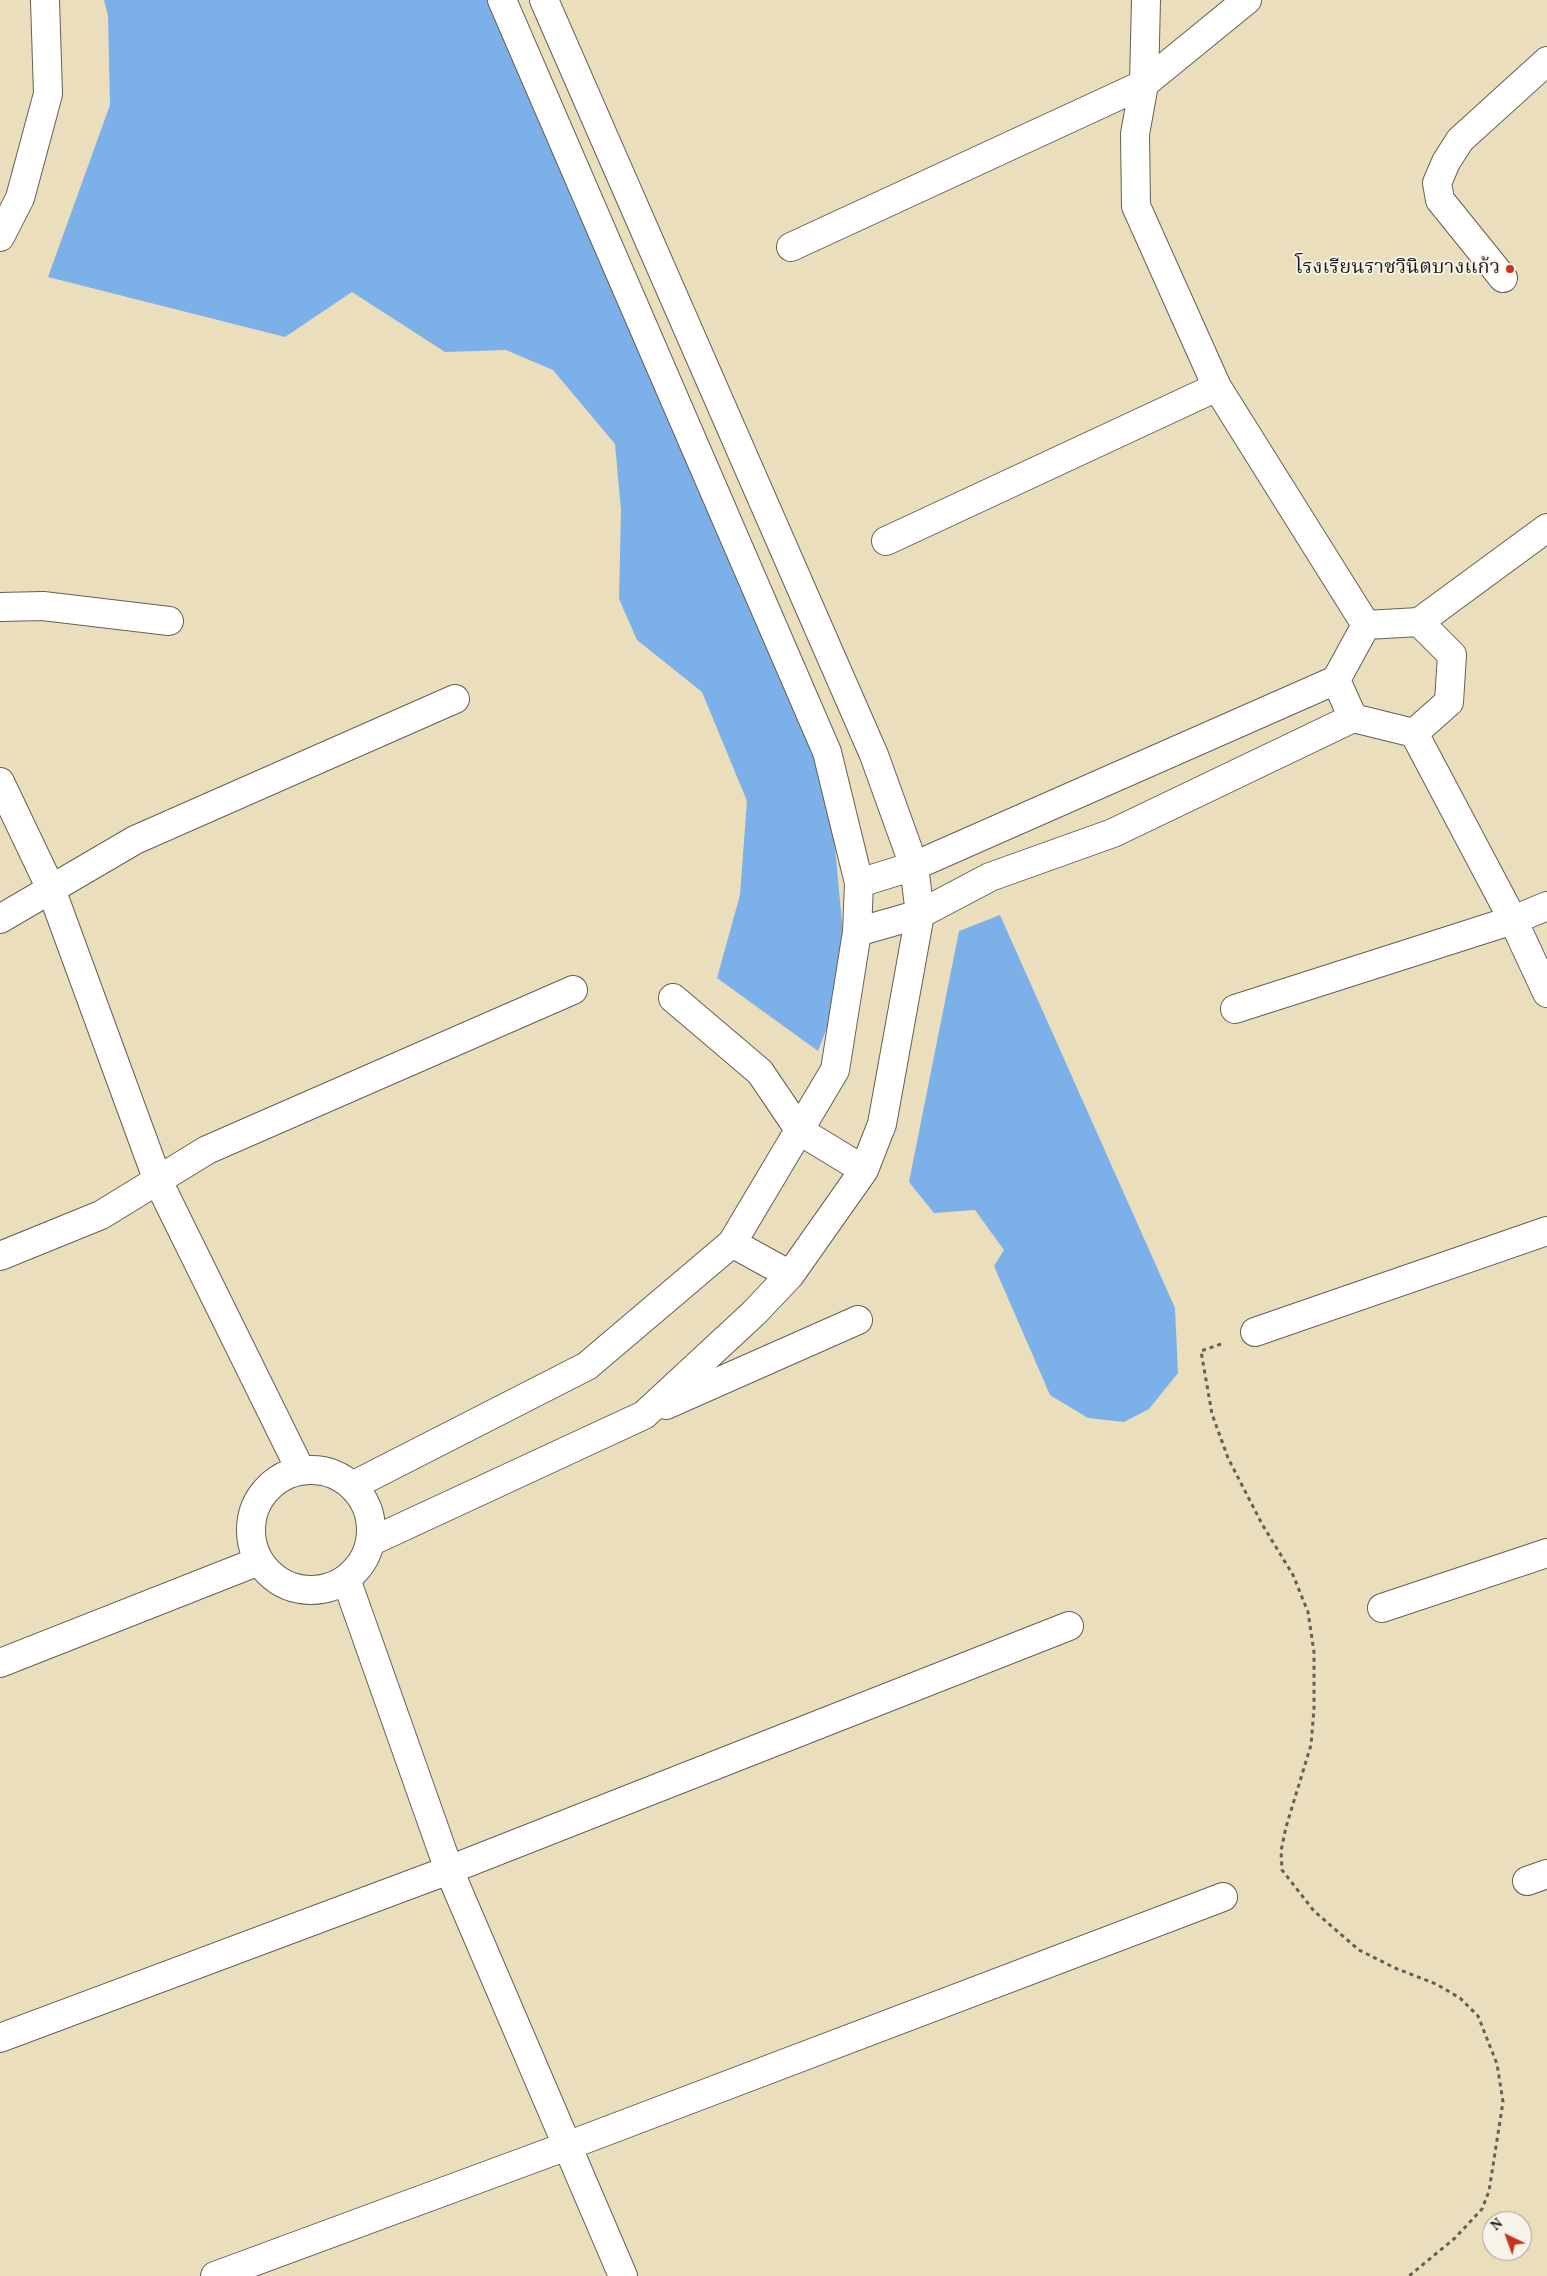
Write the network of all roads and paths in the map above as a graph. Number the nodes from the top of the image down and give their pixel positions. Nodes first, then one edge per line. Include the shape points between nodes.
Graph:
1 (45, 0) edge
2 (502, 0) edge
3 (544, 0) edge
4 (1146, 0) edge
5 (1247, 0) edge
6 (1547, 60) edge
7 (1144, 84) junction
8 (0, 236) edge
9 (651, 246) junction
10 (791, 247) dead end
11 (616, 269) junction
12 (1503, 278) dead end
13 (1217, 387) junction
14 (1547, 528) edge
15 (886, 542) dead end
16 (0, 607) edge
17 (169, 621) dead end
18 (1419, 622) junction
19 (1366, 625) junction
20 (1336, 680) junction
21 (455, 699) dead end
22 (1353, 718) junction
23 (1414, 733) junction
24 (0, 782) edge
25 (914, 866) junction
26 (858, 883) junction
27 (51, 889) junction
28 (1547, 906) edge
29 (920, 914) junction
30 (0, 919) edge
31 (1513, 920) junction
32 (856, 932) junction
33 (573, 990) dead end
34 (1547, 993) edge
35 (673, 998) dead end
36 (1235, 1009) dead end
37 (800, 1131) junction
38 (864, 1170) junction
39 (158, 1181) junction
40 (1547, 1231) edge
41 (732, 1243) junction
42 (0, 1256) edge
43 (790, 1275) junction
44 (858, 1320) dead end
45 (1255, 1332) joint
46 (644, 1415) junction
47 (301, 1470) junction
48 (352, 1486) junction
49 (370, 1542) junction
50 (1547, 1553) edge
51 (258, 1561) junction
52 (346, 1579) junction
53 (1382, 1608) dead end
54 (1069, 1626) dead end
55 (0, 1663) edge
56 (449, 1870) junction
57 (1223, 1897) dead end
58 (0, 2038) edge
59 (568, 2146) junction
60 (215, 2276) edge
61 (623, 2276) edge
62 (1409, 2276) edge

1 - 8 street via 48,94 20,198
2 - 11 street
3 - 9 street
4 - 7 street
5 - 7 street
6 - 12 street via 1460,140 1437,182 1440,200
7 - 10 street
7 - 13 street via 1135,134 1136,206
9 - 11 street
9 - 25 street via 874,755
11 - 26 street via 827,752
13 - 15 street
13 - 19 street
14 - 18 street
16 - 17 street via 43,606
18 - 19 street
18 - 23 street via 1452,655 1449,702
19 - 20 street
20 - 22 street
20 - 25 street
21 - 27 street via 135,840
22 - 23 street
22 - 29 street via 1112,833 990,877
23 - 31 street
24 - 27 street
25 - 26 street
25 - 29 street
26 - 32 street
27 - 30 street
27 - 39 street
28 - 31 street
29 - 32 street
29 - 38 street via 882,1124
31 - 34 street
31 - 36 street
32 - 37 street via 836,1070
33 - 39 street via 207,1150
35 - 37 street via 760,1072
37 - 38 street
37 - 41 street
38 - 43 street
39 - 42 street via 102,1215
39 - 47 street
40 - 45 street
41 - 43 street
41 - 48 street via 587,1366
43 - 46 street via 754,1313
44 - 46 street
45 - 62 path via 1201,1351 1212,1414 1228,1458 1293,1575 1308,1612 1314,1652 1311,1745 1286,1827 1281,1851 1282,1870 1314,1911 1359,1950 1460,1998 1478,2016 1497,2064 1503,2102 1490,2191 1482,2209 1455,2238
46 - 49 street
47 - 48 street via 320,1470
47 - 51 street via 267,1488 256,1505 251,1523 252,1543
48 - 49 street via 364,1502 370,1521
49 - 52 street via 357,1569
50 - 53 street
51 - 52 street via 271,1576 288,1586 308,1590 328,1588
51 - 55 street
52 - 56 street
54 - 56 street
56 - 58 street
56 - 59 street
57 - 59 street
59 - 60 street
59 - 61 street

